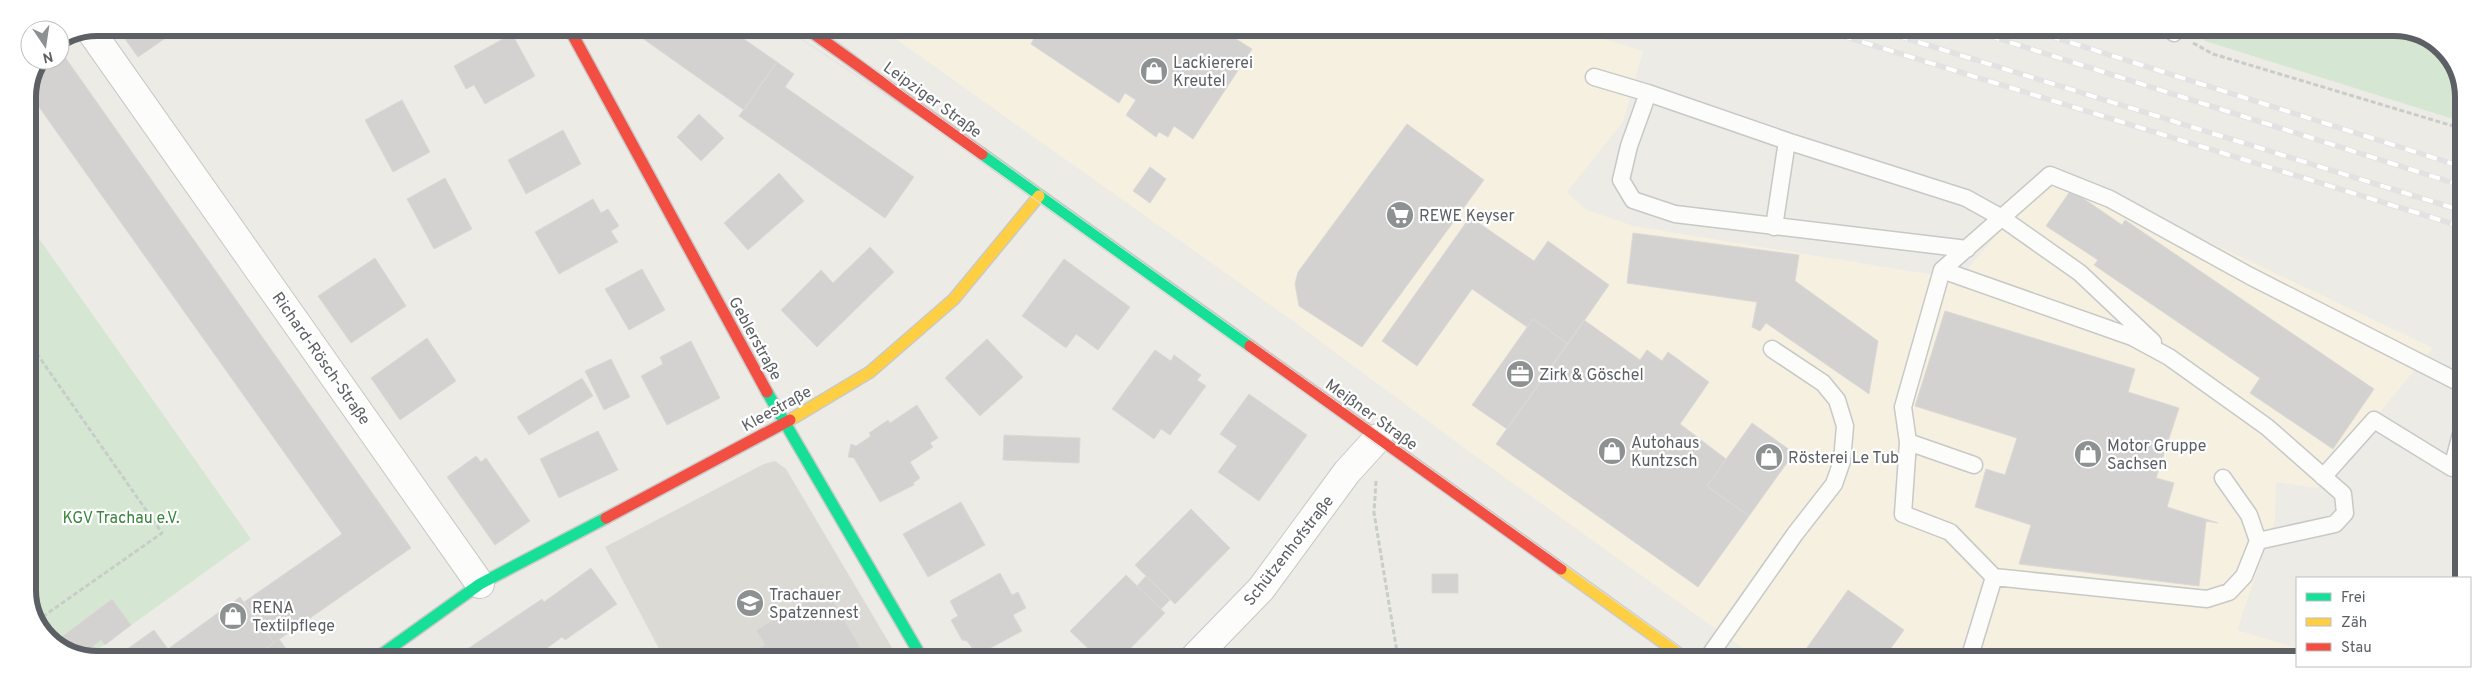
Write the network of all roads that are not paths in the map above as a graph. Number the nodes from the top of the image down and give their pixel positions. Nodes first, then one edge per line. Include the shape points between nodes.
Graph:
1 (94, 36) edge
2 (573, 36) edge
3 (817, 36) edge
4 (1594, 77) dead end
5 (1648, 93) junction
6 (1787, 140) junction
7 (1040, 196) junction
8 (2002, 218) junction
9 (1774, 227) junction
10 (1967, 250) junction
11 (1942, 270) junction
12 (1772, 349) dead end
13 (2169, 357) junction
14 (2455, 380) edge
15 (784, 424) junction
16 (1378, 438) junction
17 (1908, 442) junction
18 (2455, 457) edge
19 (1974, 465) dead end
20 (2322, 476) junction
21 (2223, 478) dead end
22 (2258, 541) junction
23 (1994, 577) junction
24 (480, 584) junction
25 (388, 651) edge
26 (918, 651) edge
27 (1201, 651) edge
28 (1675, 651) edge
29 (1713, 651) edge
30 (1971, 651) edge

1 - 24 street, Richard-Rösch-Straße
2 - 15 street, Geblerstraße
3 - 7 street, Leipziger Straße
4 - 5 lane
5 - 6 lane
5 - 9 lane via 1621,180 1632,200 1675,214
6 - 8 lane via 1966,198
6 - 9 lane
7 - 15 street, Kleestraße via 954,299 870,372
7 - 16 street, Meißner Straße
8 - 10 lane
8 - 13 lane via 2080,273
8 - 14 lane via 2050,175 2110,199 2250,276
9 - 10 lane
10 - 11 lane
11 - 13 lane via 2132,337
11 - 17 lane via 1903,407
12 - 29 lane via 1823,383 1837,400 1844,426 1842,460 1834,484
13 - 20 lane via 2267,427
15 - 24 street, Kleestraße
15 - 26 street, Geblerstraße
16 - 27 street, Schützenhofstraße via 1347,472 1261,590
16 - 28 street, Meißner Straße
17 - 19 lane
17 - 23 lane via 1903,514 1950,532
18 - 20 lane via 2452,468 2374,420
20 - 22 lane via 2342,494 2345,513 2335,524
21 - 22 lane via 2249,515
22 - 23 lane via 2244,576 2229,592 2207,599
23 - 30 lane
24 - 25 street

